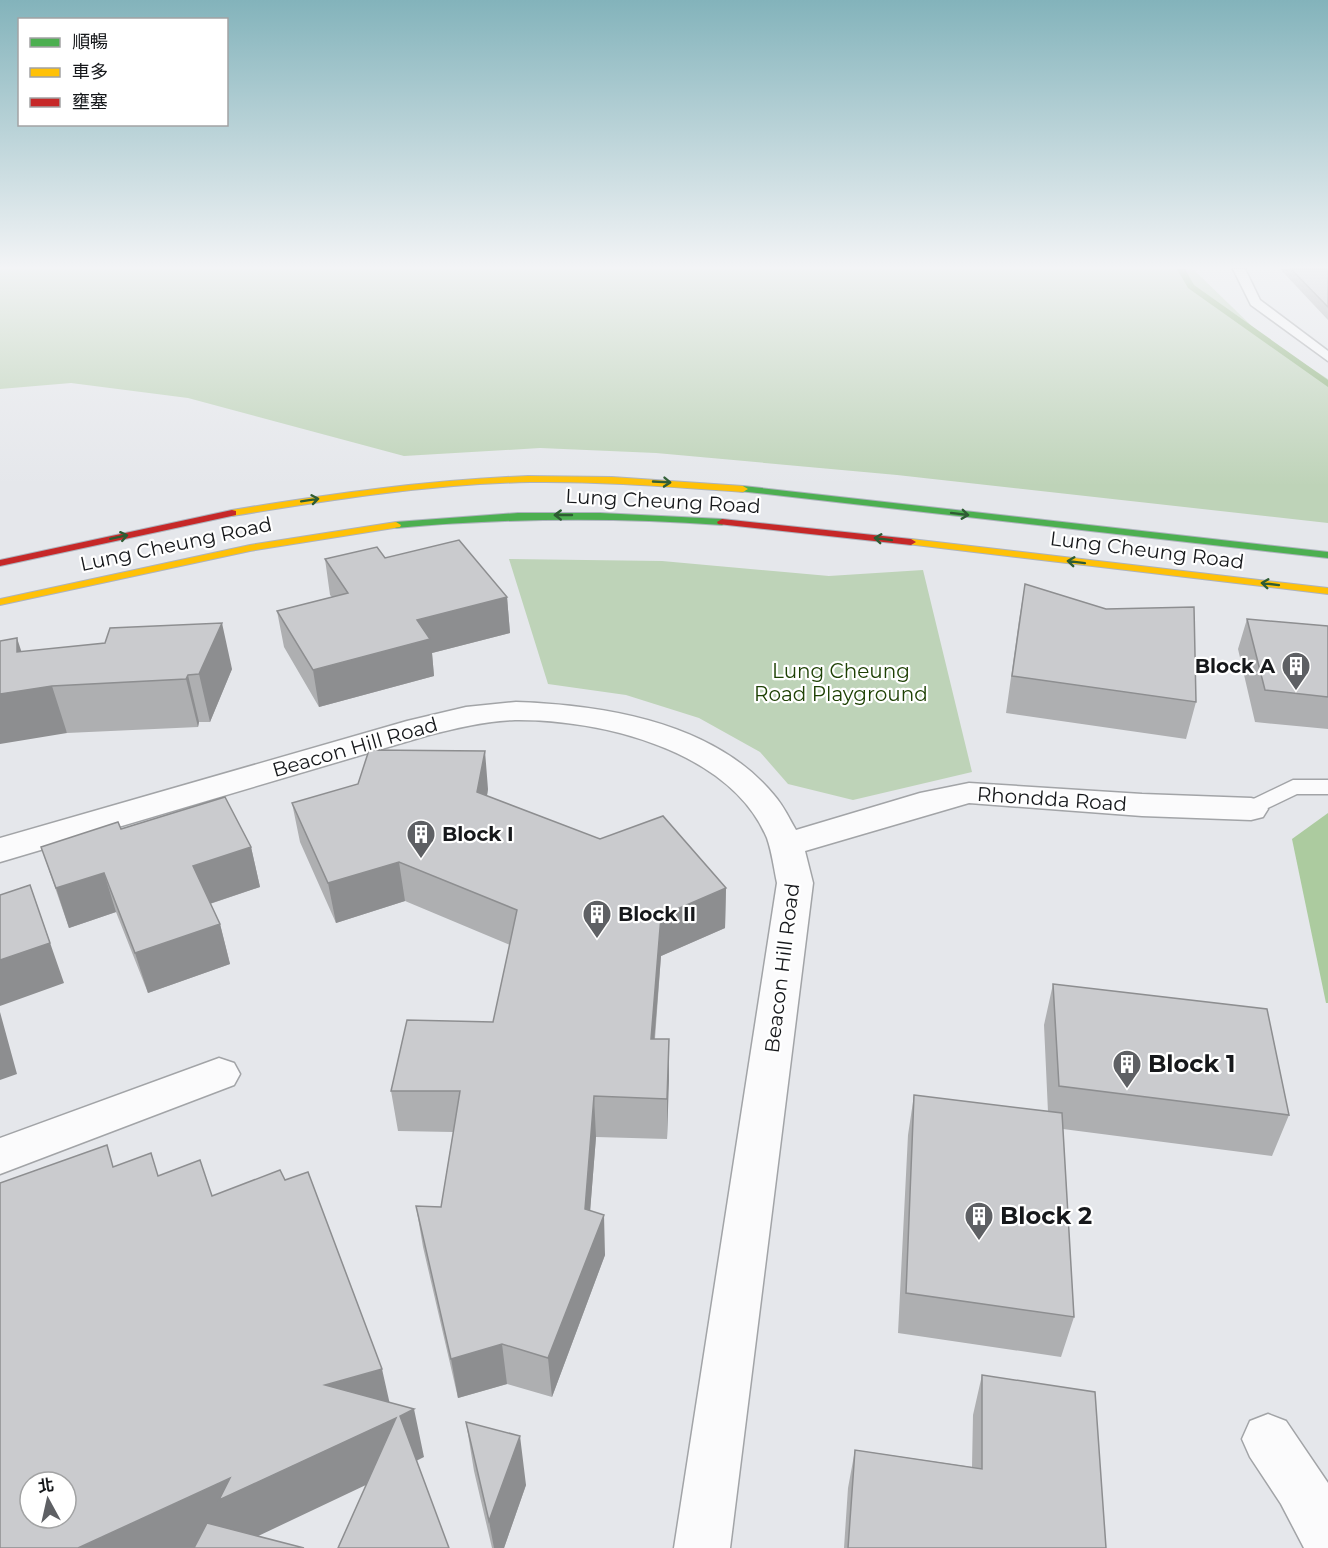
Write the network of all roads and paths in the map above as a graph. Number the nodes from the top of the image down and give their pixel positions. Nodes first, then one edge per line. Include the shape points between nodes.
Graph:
1 (1307, 341) edge
2 (1328, 357) edge
3 (1322, 554) edge
4 (0, 563) edge
5 (1328, 591) edge
6 (0, 602) edge
7 (1328, 787) edge
8 (1251, 809) joint
9 (788, 844) junction
10 (0, 850) edge
11 (219, 1074) dead end
12 (0, 1156) edge
13 (1268, 1439) dead end
14 (1328, 1538) edge
15 (702, 1548) edge

1 - 2 lane
4 -> 3 highway, Lung Cheung Road via 206,518 320,498 568,479 750,489
5 -> 6 highway, Lung Cheung Road via 789,528 556,514 450,519 327,534
7 - 8 lane via 1293,787
8 - 9 street, Rhondda Road via 969,793
9 - 10 street, Beacon Hill Road via 770,814 738,777 693,748 608,719 514,711 418,728
9 - 15 street, Beacon Hill Road via 793,862 794,902
11 - 12 street
13 - 14 street via 1300,1485

